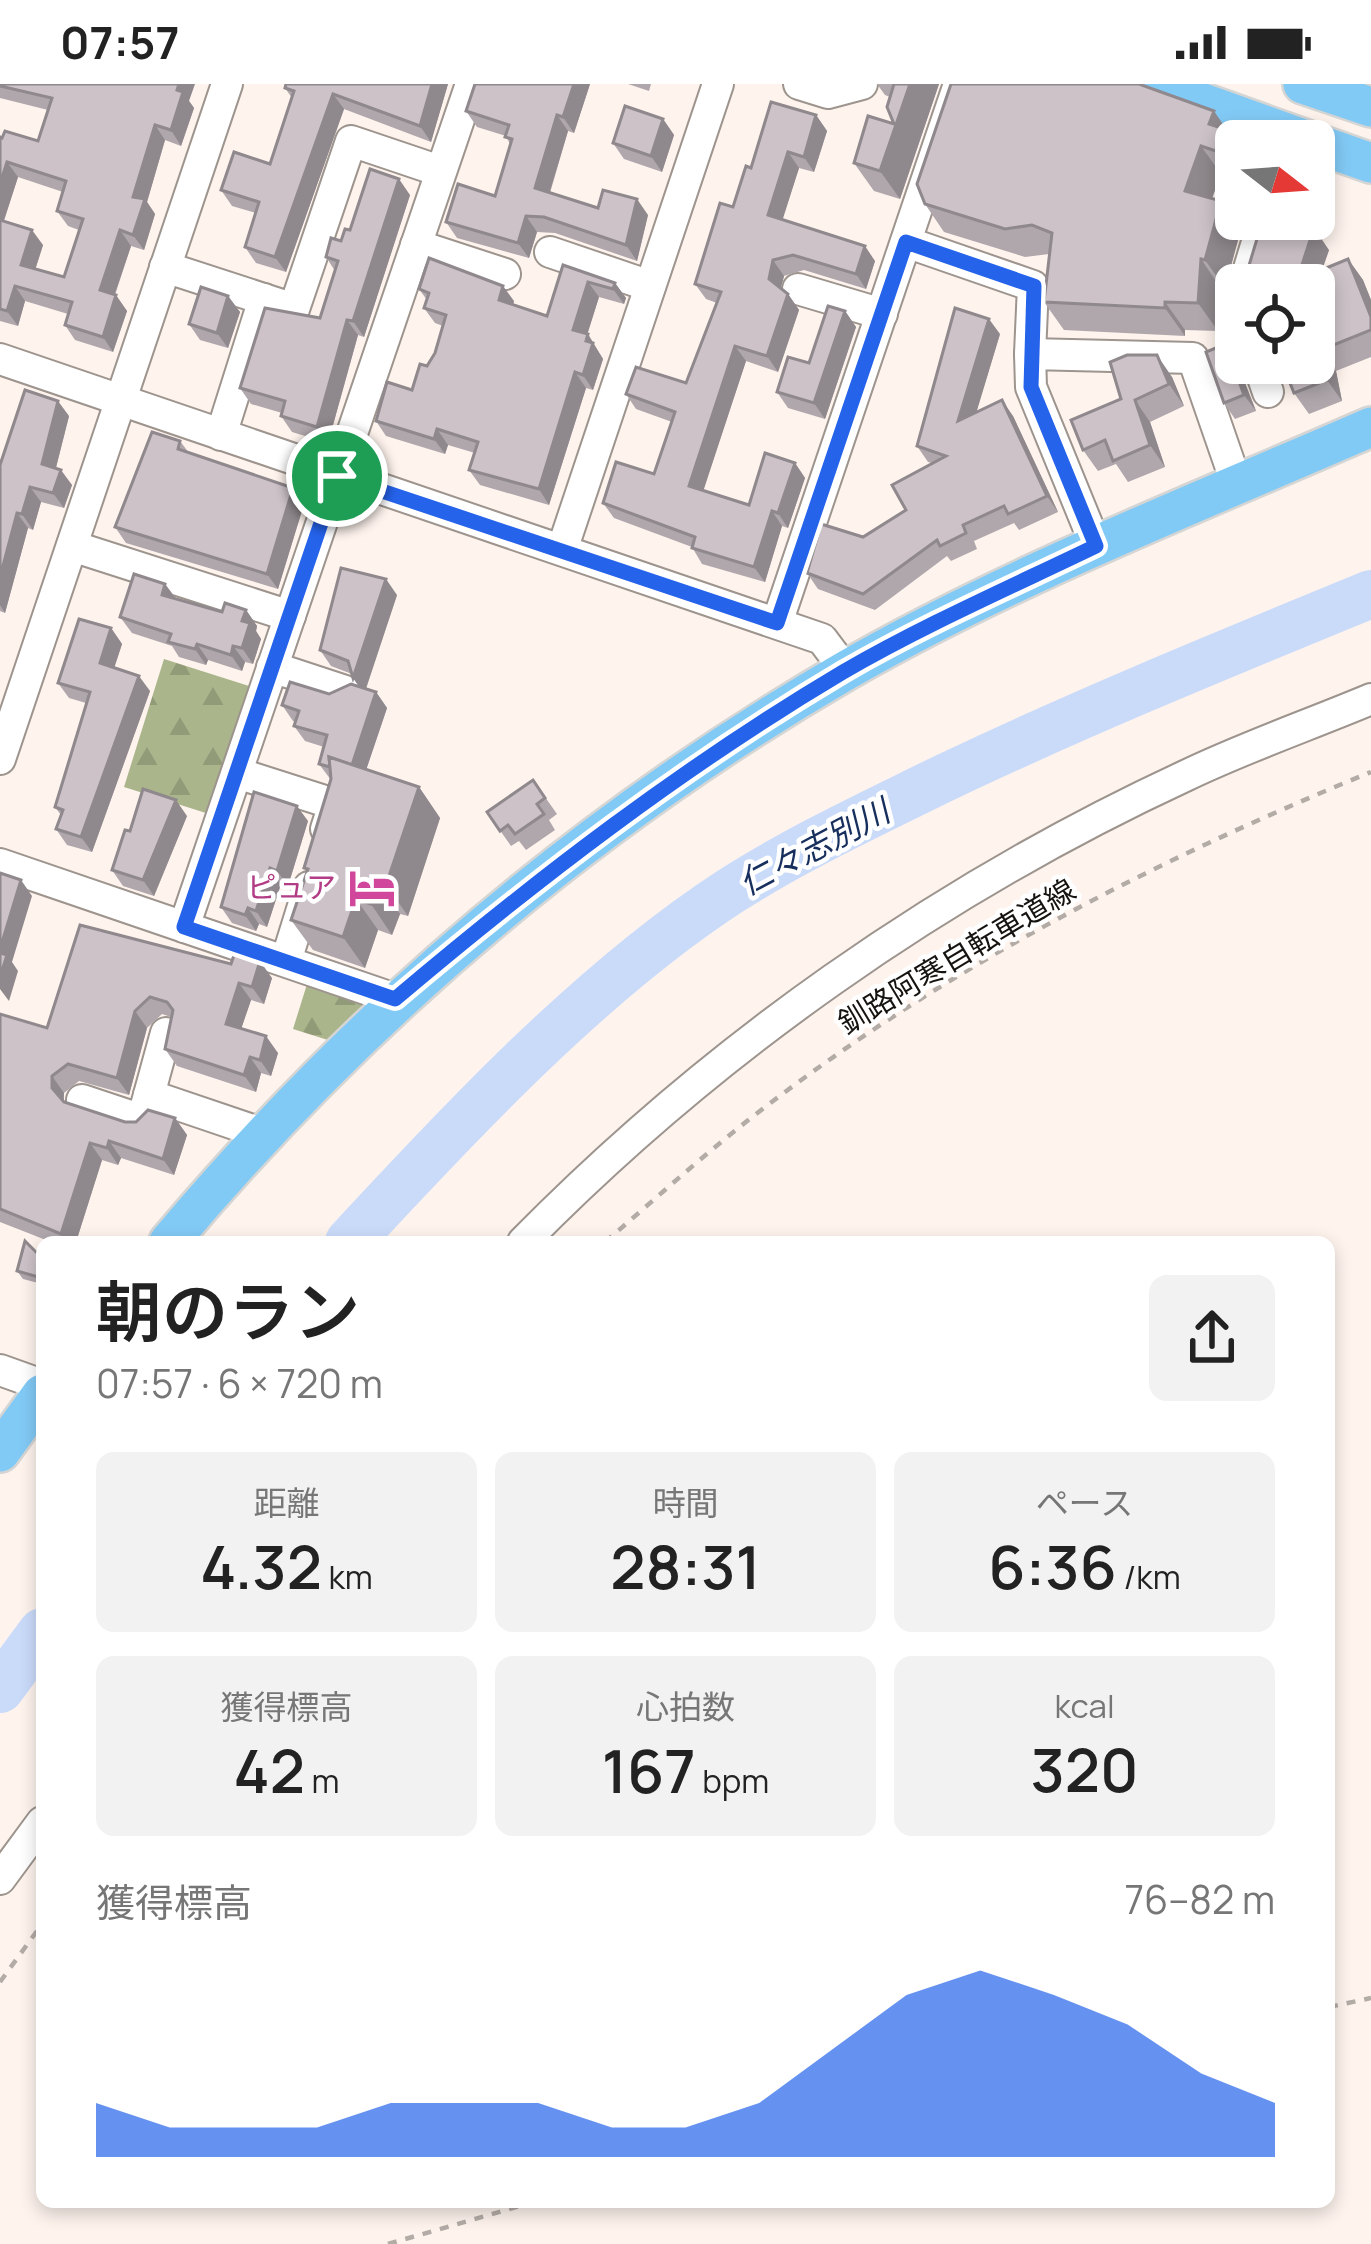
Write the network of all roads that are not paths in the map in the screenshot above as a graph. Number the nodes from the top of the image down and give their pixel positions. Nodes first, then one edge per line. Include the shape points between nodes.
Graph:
1 (227, 84) edge
2 (471, 84) edge
3 (718, 84) edge
4 (799, 84) edge
5 (862, 84) edge
6 (959, 84) edge
7 (1150, 84) edge
8 (1304, 84) edge
9 (1371, 107) edge
10 (1246, 120) edge
11 (1335, 152) edge
12 (1371, 163) edge
13 (440, 171) junction
14 (906, 242) junction
15 (416, 245) junction
16 (550, 252) dead end
17 (165, 267) junction
18 (505, 274) dead end
19 (650, 286) junction
20 (798, 289) dead end
21 (265, 299) junction
22 (882, 314) junction
23 (1030, 354) junction
24 (0, 359) edge
25 (121, 400) junction
26 (1371, 427) edge
27 (221, 435) junction
28 (337, 476) junction
29 (1238, 485) junction
30 (72, 546) junction
31 (1096, 546) junction
32 (562, 550) junction
33 (290, 616) junction
34 (777, 623) junction
35 (272, 667) junction
36 (846, 671) junction
37 (345, 691) edge
38 (1371, 699) edge
39 (0, 759) edge
40 (236, 772) junction
41 (0, 864) edge
42 (184, 927) junction
43 (286, 962) junction
44 (395, 999) junction
45 (166, 1033) edge
46 (149, 1095) junction
47 (82, 1100) dead end
48 (264, 1134) junction
49 (174, 1236) edge
50 (529, 1236) edge
51 (0, 1370) edge
52 (36, 1383) edge
53 (36, 1402) edge
54 (0, 1452) edge
55 (36, 1830) edge
56 (0, 1879) edge

1 - 17 street
2 - 13 street
3 - 19 street
4 - 5 street via 828,93
6 - 14 street
7 - 10 main road
8 - 9 main road
11 - 12 main road
13 - 15 street
13 - 21 street via 351,141 294,309
14 - 22 street
14 - 23 street via 1034,286
15 - 18 street
15 - 28 street
16 - 19 street
17 - 21 street
17 - 25 street
19 - 32 street
20 - 22 street
21 - 27 street
22 - 34 street
23 - 29 street via 1193,358
23 - 31 street via 1031,387
24 - 25 street
25 - 27 street
25 - 30 street
26 - 29 main road
27 - 28 street
28 - 32 street
28 - 33 street
29 - 31 main road
30 - 33 street
30 - 39 street
31 - 36 main road
32 - 34 street
33 - 35 street
34 - 36 street via 822,639
35 - 37 street
35 - 40 street
36 - 44 main road via 542,876
38 - 50 street via 1184,776 976,885 721,1058
40 - 42 street
40 - 43 street via 334,804
41 - 42 street
42 - 43 street
43 - 44 street
44 - 48 main road
45 - 46 street
46 - 47 street via 142,1120
46 - 48 street
48 - 49 main road
51 - 52 street
53 - 54 main road
55 - 56 street

